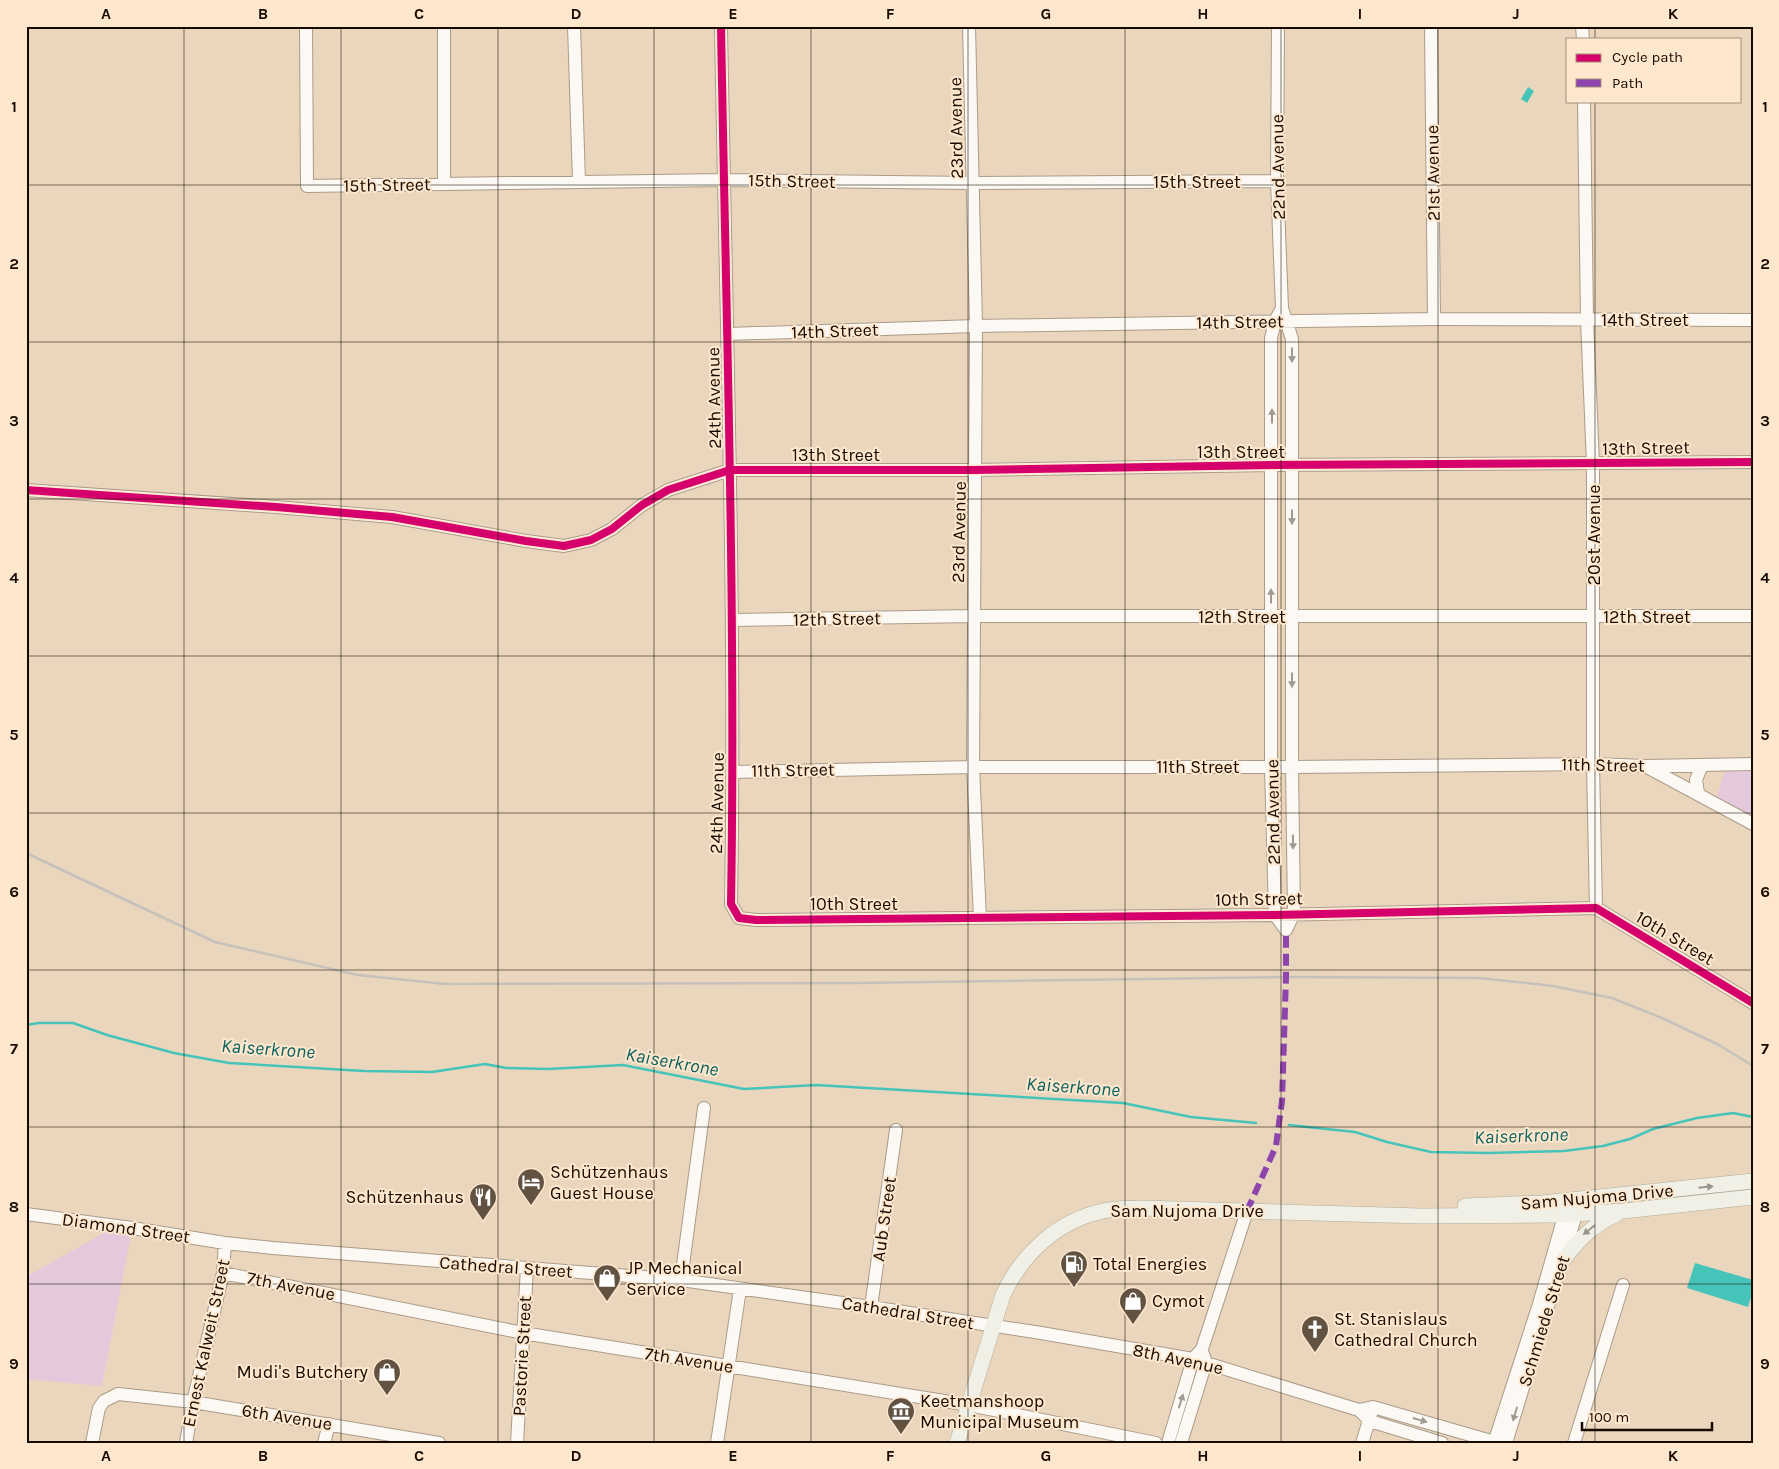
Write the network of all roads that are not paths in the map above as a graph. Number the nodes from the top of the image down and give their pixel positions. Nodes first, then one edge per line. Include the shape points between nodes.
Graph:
1 (306, 26) edge
2 (444, 26) edge
3 (574, 26) edge
4 (721, 26) edge
5 (969, 26) edge
6 (1278, 26) edge
7 (1431, 26) edge
8 (1584, 102) edge
9 (724, 180) junction
10 (1276, 181) junction
11 (579, 182) junction
12 (972, 183) junction
13 (444, 184) junction
14 (1434, 319) junction
15 (1588, 320) junction
16 (1753, 320) edge
17 (1281, 321) junction
18 (976, 326) junction
19 (728, 334) junction
20 (1753, 462) edge
21 (1593, 464) junction
22 (1272, 465) junction
23 (1292, 466) junction
24 (730, 470) junction
25 (974, 470) junction
26 (26, 490) edge
27 (973, 616) junction
28 (1753, 616) edge
29 (1271, 617) junction
30 (1292, 617) junction
31 (1594, 617) junction
32 (732, 620) junction
33 (1593, 764) junction
34 (1753, 764) edge
35 (1702, 765) junction
36 (1646, 766) junction
37 (973, 767) junction
38 (1272, 767) junction
39 (1292, 767) junction
40 (733, 772) junction
41 (1698, 793) junction
42 (1753, 824) edge
43 (1596, 908) junction
44 (1294, 913) junction
45 (1275, 915) junction
46 (739, 918) joint
47 (980, 918) junction
48 (1753, 1003) edge
49 (704, 1108) dead end
50 (896, 1130) dead end
51 (1753, 1181) edge
52 (1753, 1197) edge
53 (1573, 1207) junction
54 (1247, 1211) junction
55 (1622, 1211) junction
56 (26, 1214) edge
57 (225, 1243) junction
58 (1564, 1259) junction
59 (526, 1268) junction
60 (223, 1273) junction
61 (681, 1280) junction
62 (1623, 1285) dead end
63 (740, 1289) junction
64 (871, 1307) junction
65 (993, 1326) junction
66 (523, 1333) junction
67 (1200, 1360) junction
68 (727, 1366) junction
69 (193, 1402) junction
70 (969, 1404) junction
71 (1373, 1407) junction
72 (1359, 1410) junction
73 (1370, 1420) junction
74 (329, 1424) junction
75 (1498, 1442) edge
76 (92, 1443) edge
77 (186, 1443) edge
78 (324, 1443) edge
79 (439, 1443) edge
80 (517, 1443) edge
81 (717, 1443) edge
82 (958, 1443) edge
83 (1156, 1443) edge
84 (1168, 1443) edge
85 (1181, 1443) edge
86 (1362, 1443) edge
87 (1442, 1443) edge
88 (1574, 1443) edge

1 - 13 street, 15th Street via 307,186
2 - 13 street
3 - 11 street
4 - 9 street, 24th Avenue
5 - 12 street, 23rd Avenue
6 - 10 street, 22nd Avenue
7 - 14 street, 21st Avenue
8 - 15 street, 20st Avenue
9 - 11 street, 15th Street
9 - 12 street, 15th Street
9 - 19 street, 24th Avenue
10 - 12 street, 15th Street
10 - 17 street, 22nd Avenue
11 - 13 street, 15th Street
12 - 18 street, 23rd Avenue
14 - 15 street, 14th Street
14 - 17 street, 14th Street
15 - 16 street, 14th Street
15 - 21 street, 20st Avenue
17 - 18 street, 14th Street
22 -> 17 street, 22nd Avenue via 1271,338
17 -> 23 street, 22nd Avenue via 1292,339
18 - 19 street, 14th Street
18 - 25 street, 23rd Avenue
19 - 24 street, 24th Avenue
20 - 21 street, 13th Street
21 - 23 street, 13th Street
21 - 31 street, 20st Avenue
22 - 23 street, 13th Street
22 - 25 street, 13th Street
29 -> 22 street, 22nd Avenue
23 -> 30 street, 22nd Avenue
24 - 25 street, 13th Street
24 - 26 street, 13th Street via 668,490 642,505 612,529 591,540 564,546 392,517
24 - 32 street, 24th Avenue
25 - 27 street, 23rd Avenue
27 - 29 street, 12th Street
27 - 32 street, 12th Street
27 - 37 street, 23rd Avenue
28 - 31 street, 12th Street
29 - 30 street, 12th Street
29 - 38 street, 22nd Avenue
30 - 31 street, 12th Street
30 -> 39 street, 22nd Avenue
31 - 33 street, 20st Avenue
32 - 40 street, 24th Avenue
33 - 36 street, 11th Street
33 - 39 street, 11th Street
33 - 43 street, 20st Avenue
34 - 35 street, 11th Street
35 - 36 street, 11th Street
35 - 41 street via 1696,780
36 - 41 street
37 - 38 street, 11th Street
37 - 40 street, 11th Street
37 - 47 street, 23rd Avenue
38 - 39 street, 11th Street
38 - 45 street, 22nd Avenue
39 -> 44 street, 22nd Avenue
40 - 46 street, 24th Avenue via 731,904
41 - 42 street
43 - 44 street, 10th Street
43 - 48 street, 10th Street
44 - 45 street, 10th Street
45 - 47 street, 10th Street
46 - 47 street, 10th Street
49 - 61 street
50 - 64 street, Aub Street
53 -> 51 main road, Sam Nujoma Drive
52 - 55 main road, Sam Nujoma Drive
53 - 54 main road, Sam Nujoma Drive
53 - 55 main road, Sam Nujoma Drive
53 - 58 street, Schmiede Street
53 - 75 street, Schmiede Street via 1539,1304
54 - 65 main road, Sam Nujoma Drive via 1141,1208 1085,1216 1043,1240 1020,1265 1010,1279
54 - 67 street
55 -> 58 main road via 1591,1228
56 - 57 street, Diamond Street
57 - 59 street, Cathedral Street
57 - 60 street, Ernest Kalweit Street
58 -> 75 street, Schmiede Street
59 - 61 street, Cathedral Street
59 - 66 street, Pastorie Street
60 - 66 street, 7th Avenue
60 - 69 street, Ernest Kalweit Street
61 - 63 street, Cathedral Street
62 - 88 street
63 - 64 street, Cathedral Street
63 - 68 street
64 - 65 street, Cathedral Street
65 - 67 street, 8th Avenue
65 - 70 main road, Sam Nujoma Drive
66 - 68 street, 7th Avenue
66 - 80 street, Pastorie Street
67 - 72 street, 8th Avenue
84 -> 67 street
67 - 85 street
68 - 70 street, 7th Avenue
68 - 81 street
69 - 74 street, 6th Avenue
69 - 76 street, 6th Avenue via 118,1394 111,1396 99,1408
69 - 77 street, Ernest Kalweit Street
70 - 82 main road, Sam Nujoma Drive
70 - 83 street, 7th Avenue
71 - 72 street, 8th Avenue
71 - 73 street
71 -> 75 street, 8th Avenue
72 - 73 street, 8th Avenue
73 - 86 street
73 - 87 street, 8th Avenue
74 - 78 street
74 - 79 street, 6th Avenue

